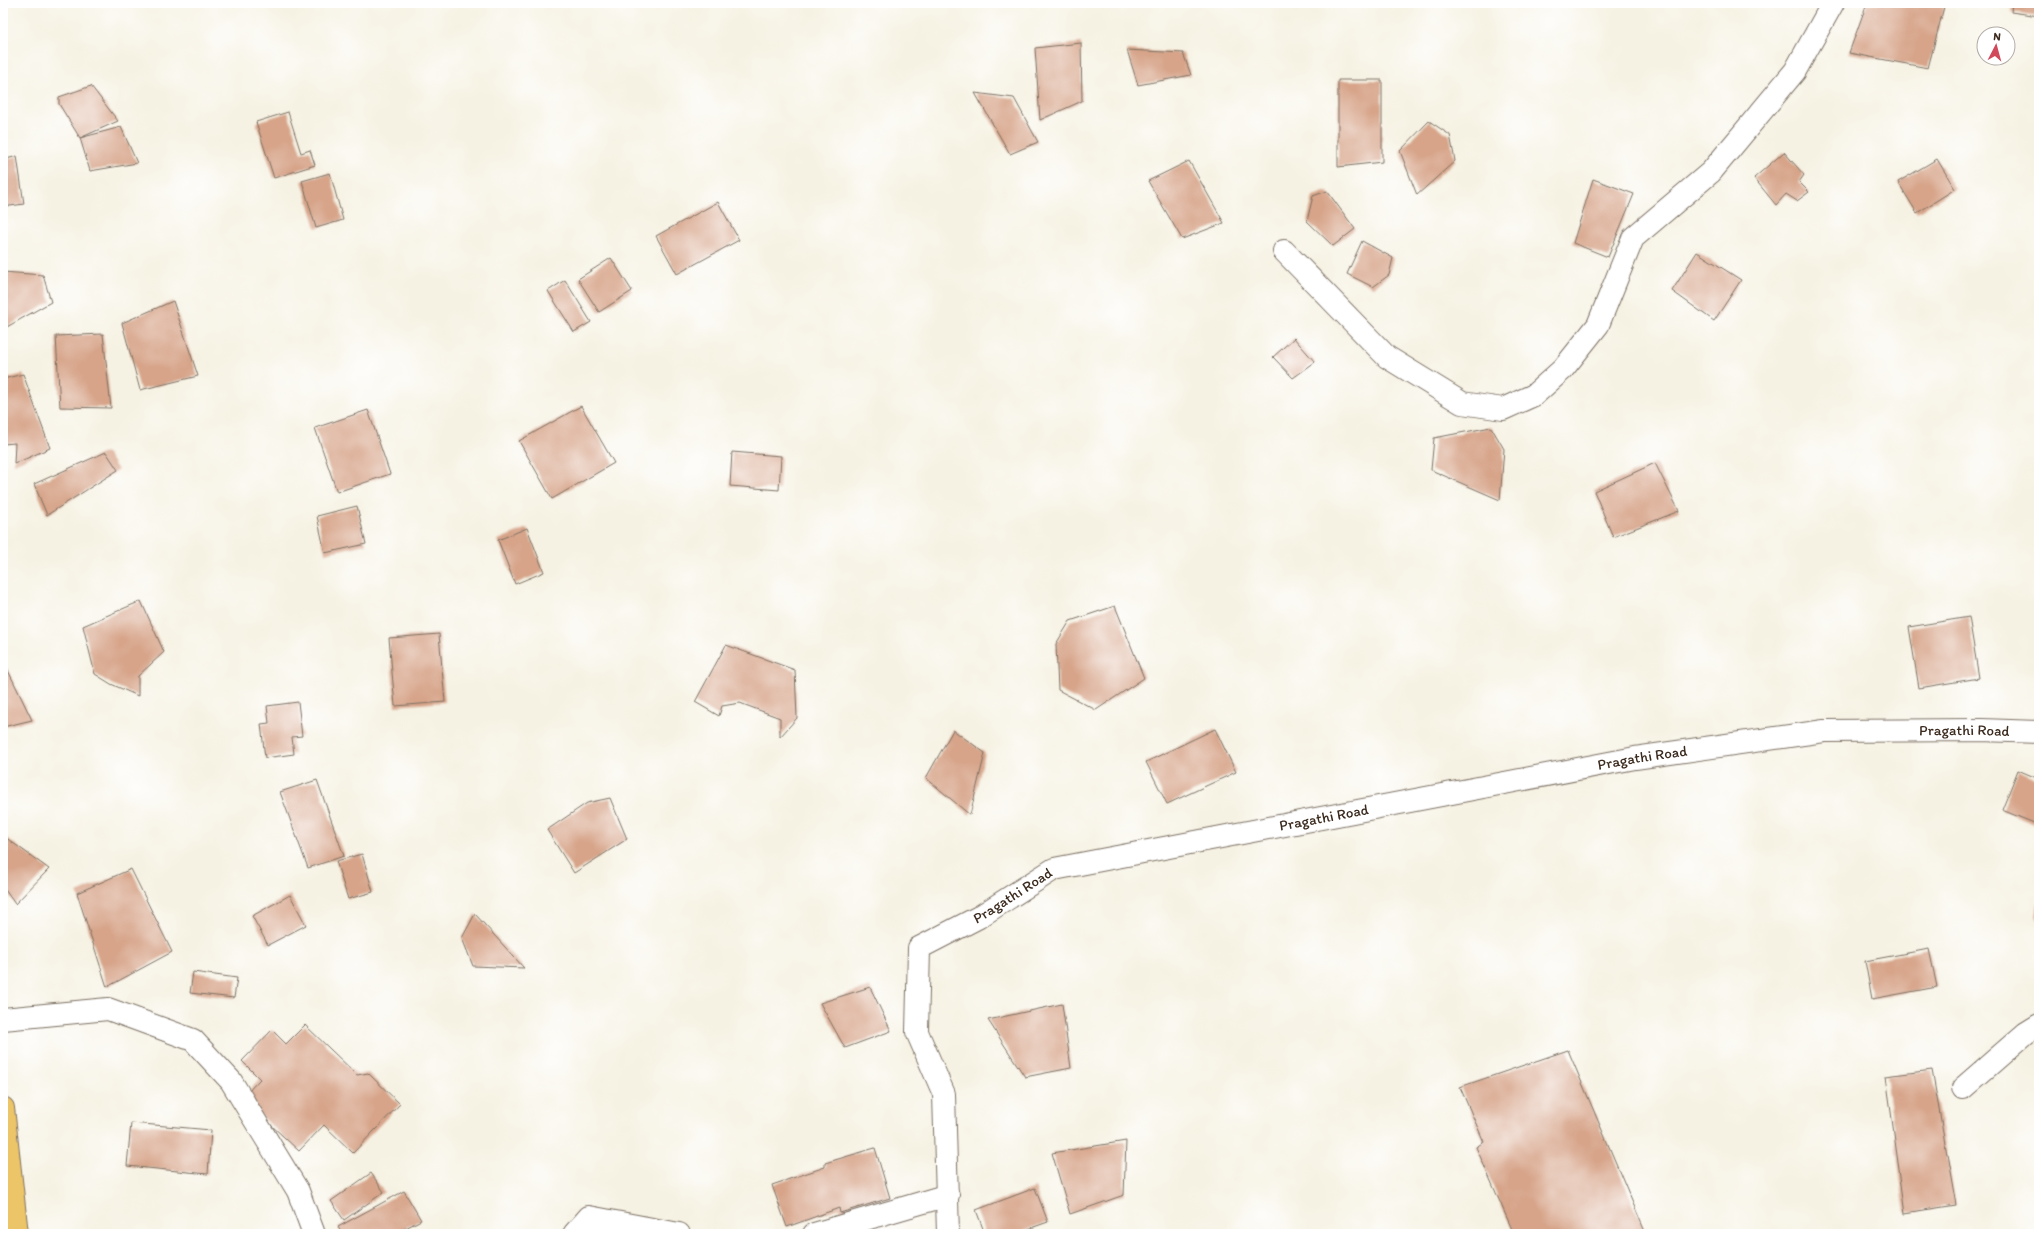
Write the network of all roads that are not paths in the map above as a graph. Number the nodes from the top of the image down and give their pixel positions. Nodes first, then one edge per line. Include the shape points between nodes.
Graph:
1 (1833, 3) edge
2 (1284, 251) dead end
3 (2039, 732) edge
4 (3, 1019) edge
5 (2039, 1025) edge
6 (1963, 1088) dead end
7 (3, 1108) edge
8 (948, 1195) junction
9 (17, 1234) edge
10 (314, 1234) edge
11 (574, 1234) edge
12 (678, 1234) edge
13 (814, 1234) edge
14 (948, 1234) edge

1 - 2 street via 1795,71 1711,172 1633,238 1598,325 1563,369 1534,395 1503,410 1462,403 1386,357
3 - 8 street, Pragathi Road via 1824,731 1635,758 1054,869 979,917 919,948 917,1032 944,1094
4 - 10 street via 108,1010 193,1040 231,1081 298,1191
5 - 6 street via 2026,1033
7 - 9 main road
8 - 13 street
8 - 14 street, Pragathi Road
11 - 12 street via 589,1217

